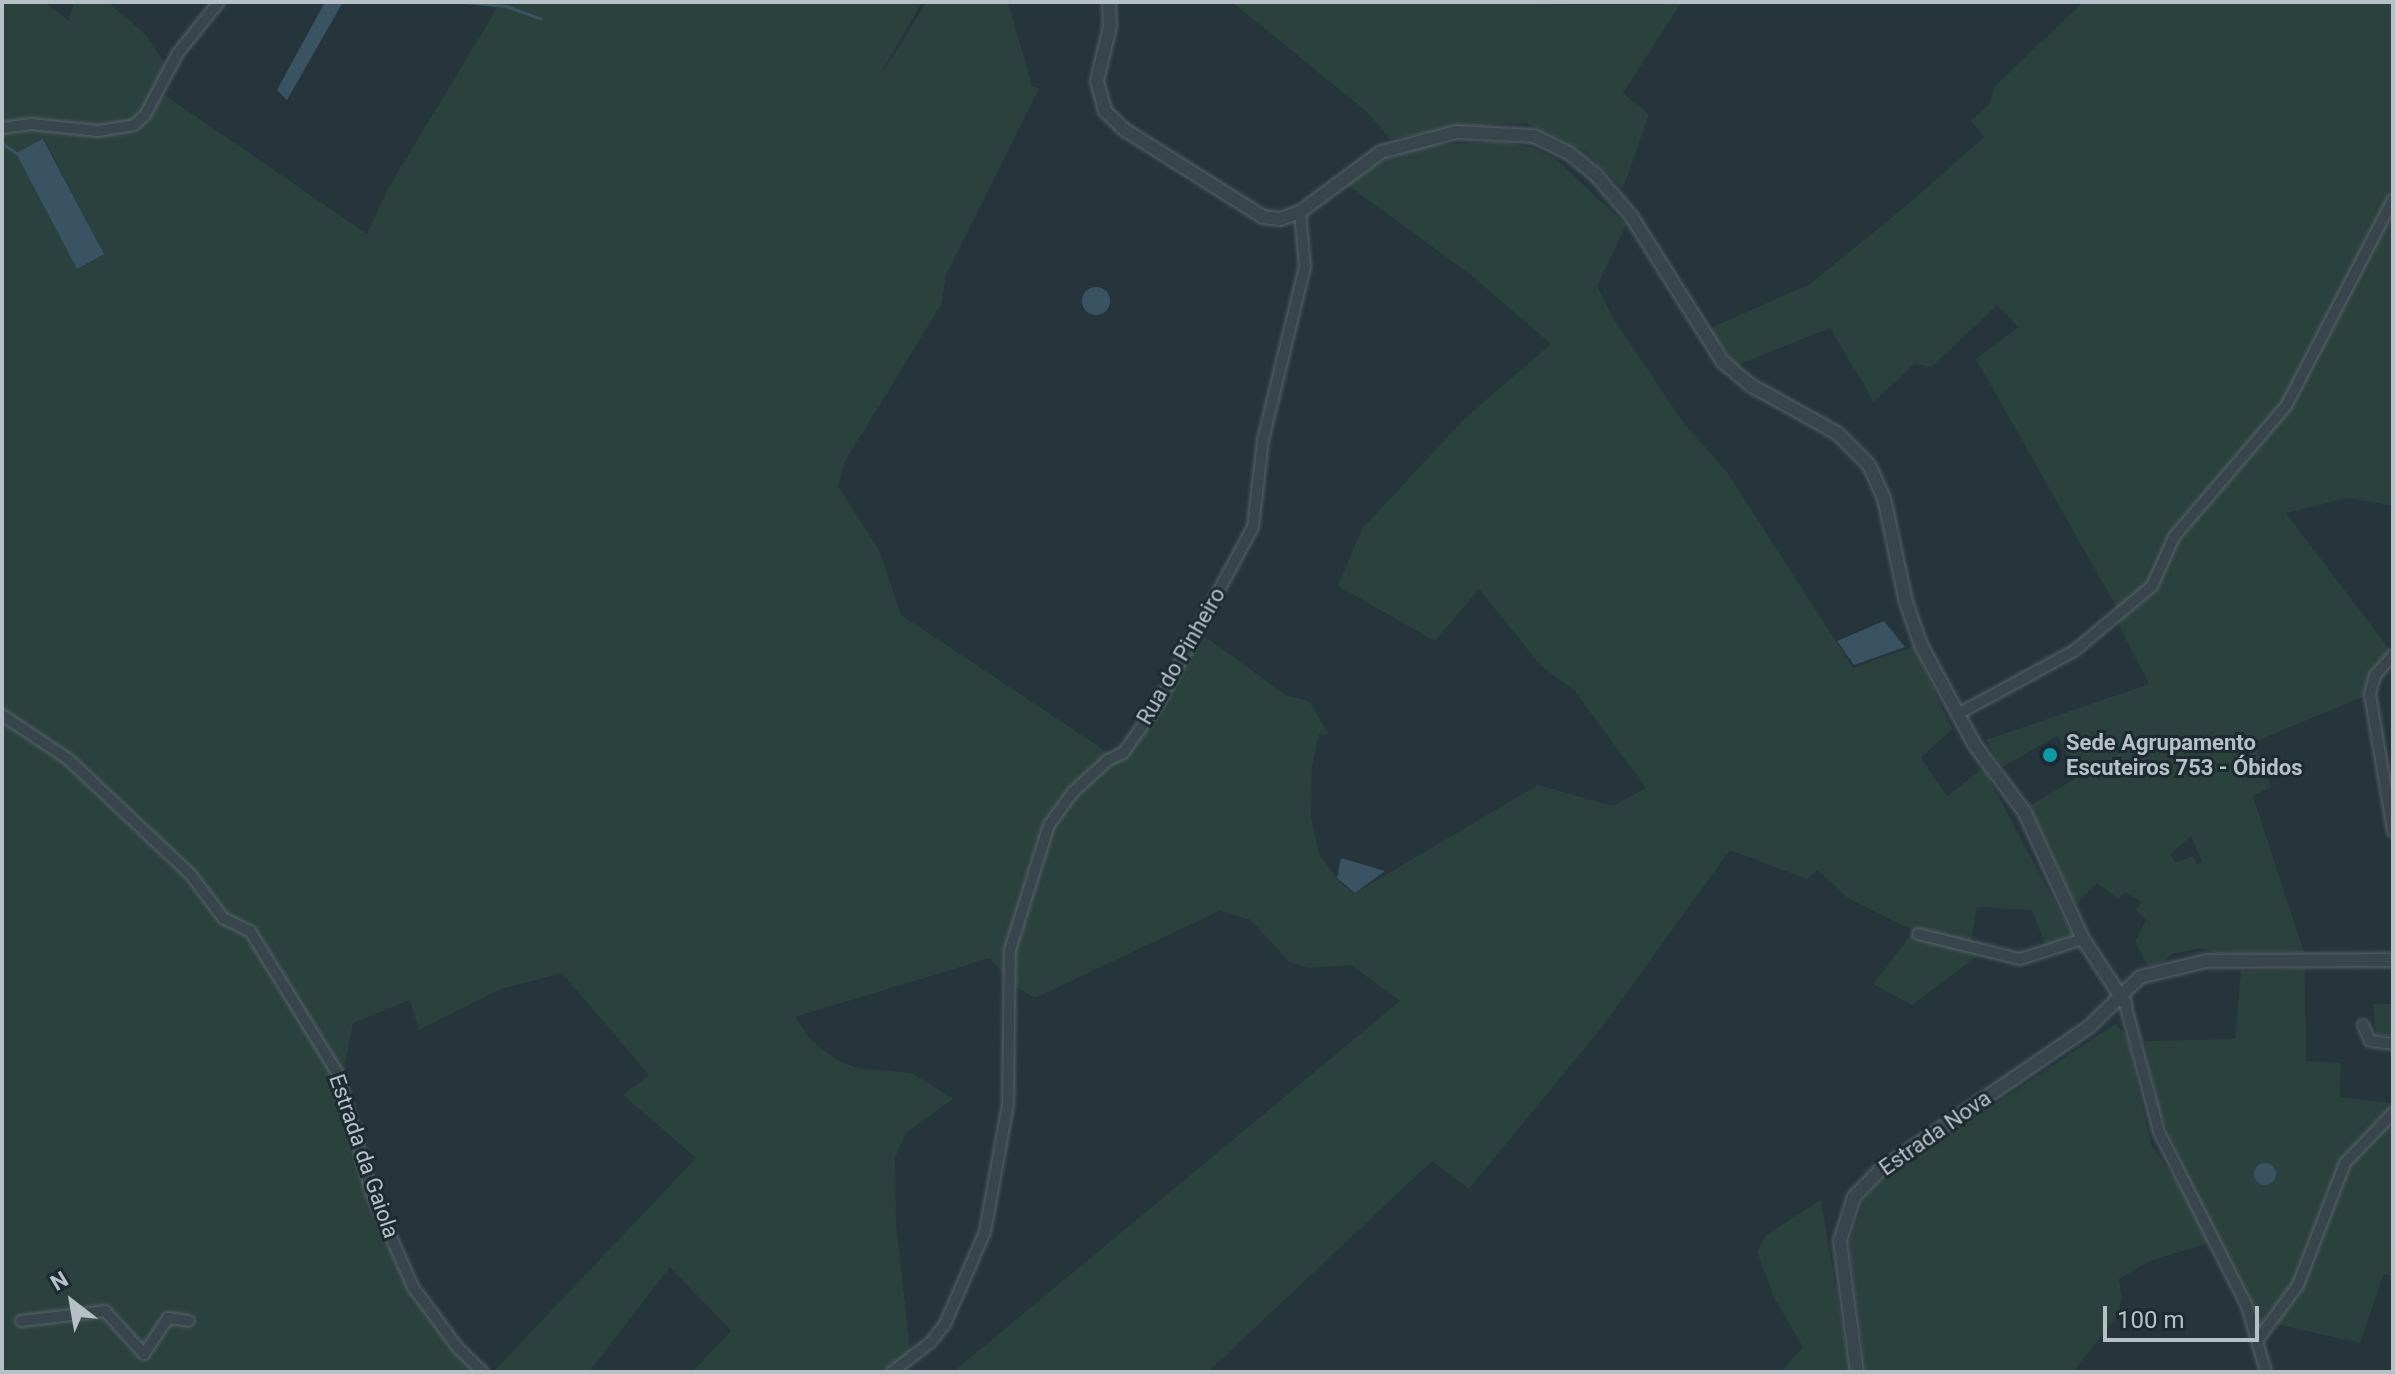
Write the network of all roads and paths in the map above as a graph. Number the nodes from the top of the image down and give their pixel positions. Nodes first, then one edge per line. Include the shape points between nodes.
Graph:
1 (219, 2) edge
2 (1109, 2) edge
3 (2, 128) edge
4 (2393, 200) edge
5 (1300, 212) junction
6 (2393, 655) edge
7 (1958, 714) junction
8 (2, 715) edge
9 (2393, 831) edge
10 (1918, 934) dead end
11 (2083, 939) junction
12 (2393, 960) edge
13 (2124, 999) junction
14 (2363, 1025) dead end
15 (2393, 1044) edge
16 (2393, 1113) edge
17 (21, 1321) dead end
18 (189, 1321) dead end
19 (2259, 1338) junction
20 (483, 1372) edge
21 (892, 1372) edge
22 (1857, 1372) edge
23 (2266, 1372) edge

1 - 3 street via 178,53 145,115 134,125 98,131 31,124
2 - 5 street via 1110,26 1097,81 1111,117 1253,213 1280,219
4 - 7 street via 2286,406 2174,537 2152,586 2080,647
5 - 7 street via 1370,157 1438,135 1524,134 1579,160 1631,216 1723,362 1752,386 1837,433 1869,465 1884,498 1910,619
5 - 21 street, Rua do Pinheiro via 1306,233 1305,267 1263,440 1253,527 1158,704 1123,753 1073,792 1049,825 1010,950 1008,1104 985,1232 945,1324
6 - 9 street via 2375,676 2370,694
7 - 11 street via 2028,818
8 - 20 street, Estrada da Gaiola via 68,759 191,875 223,918 250,931 338,1074 372,1194 413,1287 449,1338
10 - 11 street via 2020,959
11 - 13 street
12 - 13 street, Estrada Nova via 2206,961 2152,974
13 - 19 street via 2159,1132
13 - 22 street, Estrada Nova via 1892,1160 1854,1197 1839,1254
14 - 15 street via 2370,1041
16 - 19 street via 2345,1163 2298,1285
17 - 18 street via 105,1311 144,1354 168,1318
19 - 23 street

